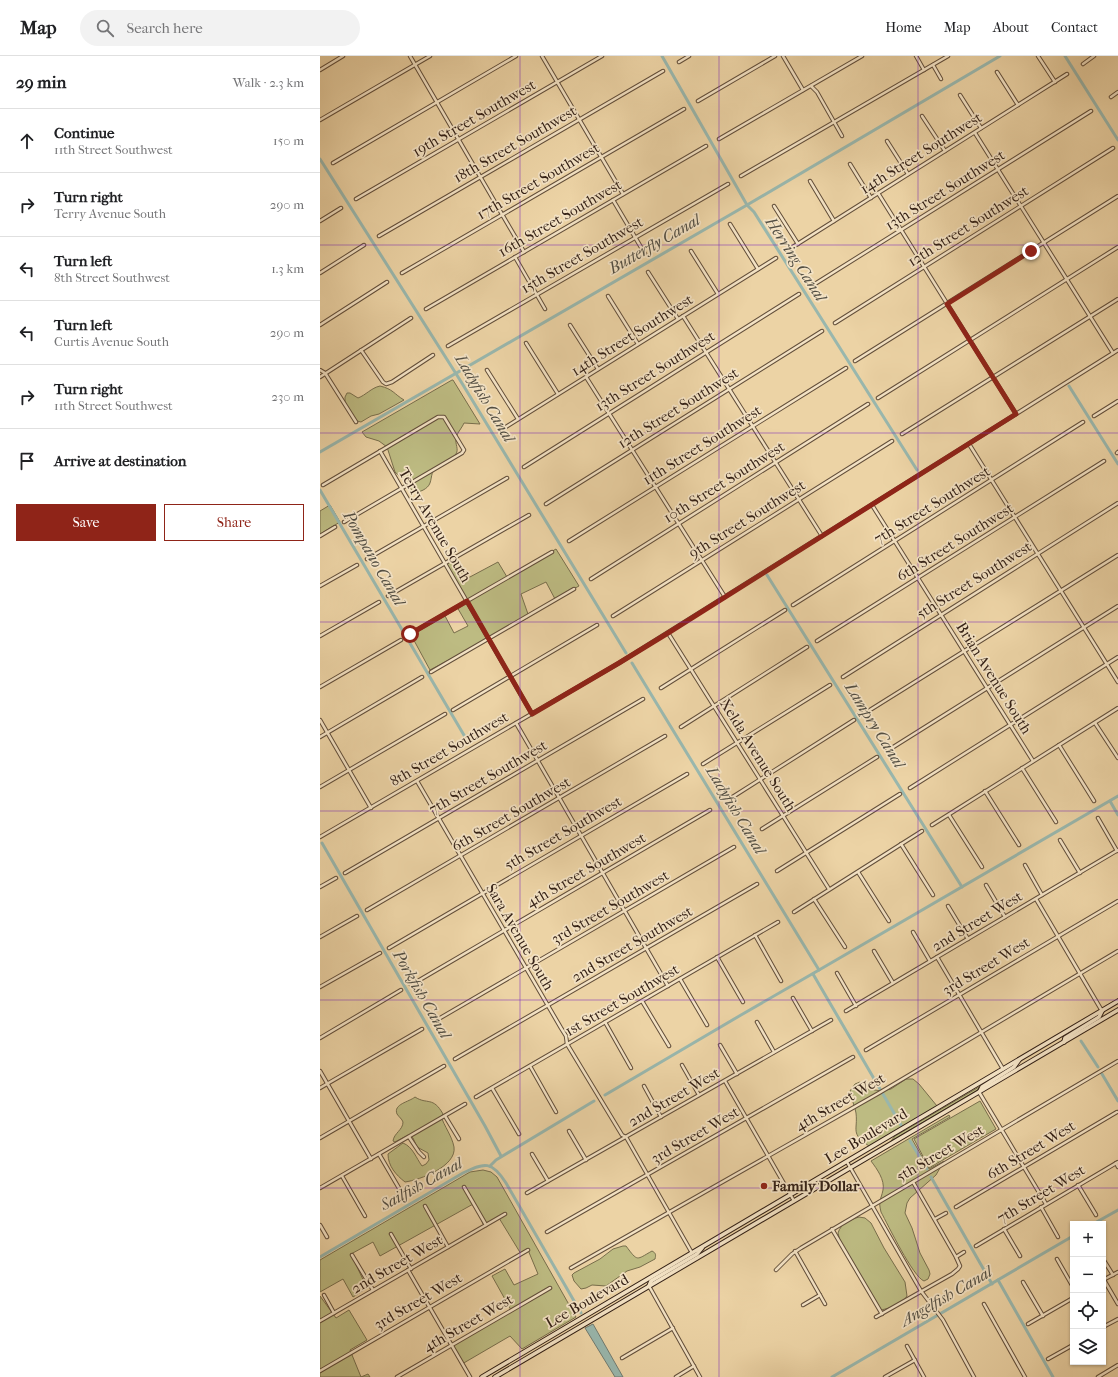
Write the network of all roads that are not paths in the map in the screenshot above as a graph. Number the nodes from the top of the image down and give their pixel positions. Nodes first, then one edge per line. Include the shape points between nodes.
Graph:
1 (343, 56) edge
2 (410, 56) edge
3 (430, 56) edge
4 (516, 56) edge
5 (542, 56) edge
6 (602, 56) edge
7 (689, 56) edge
8 (775, 56) edge
9 (784, 56) edge
10 (862, 56) edge
11 (916, 56) edge
12 (948, 56) edge
13 (1038, 56) edge
14 (1094, 56) edge
15 (679, 62) dead end
16 (1083, 64) dead end
17 (415, 65) junction
18 (933, 65) junction
19 (320, 70) edge
20 (924, 70) junction
21 (663, 71) dead end
22 (997, 72) dead end
23 (1067, 74) dead end
24 (941, 79) dead end
25 (558, 82) junction
26 (1055, 82) junction
27 (811, 86) junction
28 (803, 90) junction
29 (1118, 92) edge
30 (960, 94) dead end
31 (1111, 97) dead end
32 (698, 101) dead end
33 (437, 102) junction
34 (1018, 105) junction
35 (684, 108) dead end
36 (1091, 111) dead end
37 (922, 116) dead end
38 (320, 120) edge
39 (579, 120) junction
40 (834, 122) junction
41 (981, 128) junction
42 (975, 133) junction
43 (842, 136) dead end
44 (720, 139) dead end
45 (459, 140) junction
46 (887, 141) dead end
47 (706, 146) dead end
48 (1113, 148) dead end
49 (945, 151) junction
50 (601, 157) junction
51 (333, 163) dead end
52 (850, 164) dead end
53 (998, 170) junction
54 (908, 174) junction
55 (741, 176) dead end
56 (480, 177) junction
57 (810, 181) dead end
58 (728, 184) dead end
59 (878, 193) junction
60 (623, 194) junction
61 (1118, 196) edge
62 (871, 198) junction
63 (356, 199) dead end
64 (613, 200) junction
65 (774, 206) dead end
66 (1021, 206) junction
67 (341, 208) dead end
68 (502, 214) junction
69 (834, 221) junction
70 (320, 222) edge
71 (730, 224) dead end
72 (901, 230) junction
73 (379, 236) dead end
74 (635, 237) junction
75 (1044, 243) junction
76 (798, 244) junction
77 (364, 245) dead end
78 (1118, 247) edge
79 (788, 250) dead end
80 (690, 251) dead end
81 (524, 252) junction
82 (645, 254) dead end
83 (515, 257) junction
84 (776, 258) dead end
85 (924, 267) junction
86 (758, 269) junction
87 (648, 272) dead end
88 (320, 273) edge
89 (402, 273) dead end
90 (1067, 280) junction
91 (387, 282) dead end
92 (810, 287) dead end
93 (718, 294) junction
94 (799, 294) dead end
95 (536, 295) junction
96 (608, 296) dead end
97 (1118, 298) edge
98 (947, 304) junction
99 (426, 309) dead end
100 (545, 309) dead end
101 (683, 316) junction
102 (1090, 316) junction
103 (411, 318) dead end
104 (678, 319) junction
105 (835, 323) dead end
106 (320, 325) edge
107 (570, 325) dead end
108 (822, 331) dead end
109 (970, 340) junction
110 (526, 343) dead end
111 (638, 344) junction
112 (448, 346) dead end
113 (361, 350) junction
114 (1118, 350) edge
115 (706, 352) junction
116 (1113, 353) junction
117 (433, 355) dead end
118 (855, 361) dead end
119 (846, 368) dead end
120 (598, 369) junction
121 (320, 370) edge
122 (487, 370) dead end
123 (325, 373) junction
124 (320, 377) edge
125 (586, 377) junction
126 (993, 377) junction
127 (729, 389) junction
128 (558, 394) junction
129 (878, 398) dead end
130 (1118, 401) edge
131 (868, 404) dead end
132 (609, 413) junction
133 (1016, 414) junction
134 (1094, 416) dead end
135 (518, 419) junction
136 (356, 422) dead end
137 (1083, 422) dead end
138 (753, 426) junction
139 (501, 430) dead end
140 (902, 434) dead end
141 (892, 441) dead end
142 (969, 444) junction
143 (632, 450) junction
144 (380, 451) junction
145 (1104, 461) dead end
146 (775, 463) junction
147 (524, 467) dead end
148 (507, 478) dead end
149 (992, 480) junction
150 (323, 484) dead end
151 (656, 487) junction
152 (401, 489) junction
153 (799, 499) junction
154 (1118, 503) edge
155 (546, 504) dead end
156 (872, 505) junction
157 (529, 515) dead end
158 (1015, 517) junction
159 (344, 522) dead end
160 (678, 523) junction
161 (423, 526) junction
162 (335, 527) dead end
163 (320, 536) edge
164 (822, 536) junction
165 (569, 541) dead end
166 (895, 541) junction
167 (552, 552) dead end
168 (1038, 554) junction
169 (1118, 555) edge
170 (367, 559) dead end
171 (702, 560) junction
172 (357, 564) dead end
173 (445, 564) junction
174 (918, 578) junction
175 (591, 579) dead end
176 (320, 586) edge
177 (574, 589) dead end
178 (1061, 590) junction
179 (388, 596) dead end
180 (725, 597) junction
181 (467, 601) junction
182 (379, 602) dead end
183 (793, 605) dead end
184 (1118, 606) edge
185 (785, 610) dead end
186 (941, 615) junction
187 (613, 616) dead end
188 (598, 626) dead end
189 (1084, 627) junction
190 (668, 633) junction
191 (410, 634) dead end
192 (320, 636) edge
193 (489, 639) junction
194 (401, 640) dead end
195 (818, 641) dead end
196 (807, 647) dead end
197 (964, 652) junction
198 (1118, 657) edge
199 (1107, 664) junction
200 (691, 669) junction
201 (431, 672) dead end
202 (510, 676) junction
203 (422, 677) dead end
204 (843, 677) dead end
205 (1118, 682) edge
206 (830, 685) dead end
207 (320, 687) edge
208 (660, 688) dead end
209 (987, 688) junction
210 (643, 699) dead end
211 (714, 706) junction
212 (1118, 708) edge
213 (453, 710) dead end
214 (445, 714) dead end
215 (532, 714) junction
216 (862, 715) dead end
217 (320, 720) edge
218 (854, 720) dead end
219 (516, 723) junction
220 (1095, 723) junction
221 (1010, 725) junction
222 (681, 727) dead end
223 (327, 733) junction
224 (665, 736) dead end
225 (320, 737) edge
226 (737, 743) junction
227 (1059, 745) junction
228 (887, 751) dead end
229 (877, 757) dead end
230 (1118, 758) edge
231 (538, 761) junction
232 (1033, 762) junction
233 (703, 764) dead end
234 (1022, 768) junction
235 (349, 770) junction
236 (687, 774) dead end
237 (760, 779) junction
238 (417, 781) junction
239 (320, 787) edge
240 (910, 788) dead end
241 (985, 791) junction
242 (900, 794) dead end
243 (560, 798) junction
244 (731, 798) dead end
245 (1094, 801) dead end
246 (370, 808) junction
247 (710, 810) dead end
248 (948, 815) junction
249 (783, 816) junction
250 (439, 818) junction
251 (1098, 818) dead end
252 (1056, 822) dead end
253 (932, 825) dead end
254 (762, 829) dead end
255 (922, 831) dead end
256 (581, 836) junction
257 (320, 837) edge
258 (1060, 840) dead end
259 (901, 844) junction
260 (1019, 845) dead end
261 (734, 847) dead end
262 (1117, 851) edge
263 (806, 853) junction
264 (461, 856) junction
265 (1025, 865) dead end
266 (982, 867) dead end
267 (777, 871) dead end
268 (858, 872) junction
269 (345, 873) dead end
270 (603, 873) junction
271 (1080, 873) junction
272 (336, 878) dead end
273 (757, 884) dead end
274 (986, 885) dead end
275 (320, 887) edge
276 (829, 889) junction
277 (482, 893) junction
278 (933, 895) dead end
279 (1042, 895) junction
280 (814, 899) junction
281 (1036, 899) junction
282 (1118, 901) edge
283 (948, 906) dead end
284 (367, 910) dead end
285 (625, 911) junction
286 (794, 912) dead end
287 (357, 916) dead end
288 (1005, 917) junction
289 (778, 922) dead end
290 (889, 922) dead end
291 (504, 931) junction
292 (913, 932) dead end
293 (755, 935) junction
294 (1058, 936) junction
295 (320, 937) edge
296 (968, 939) junction
297 (845, 947) dead end
298 (389, 948) dead end
299 (647, 948) junction
300 (874, 951) dead end
301 (1118, 951) edge
302 (380, 953) dead end
303 (717, 957) junction
304 (937, 957) junction
305 (930, 961) junction
306 (526, 968) junction
307 (837, 973) dead end
308 (1080, 974) junction
309 (680, 979) junction
310 (781, 981) dead end
311 (893, 983) junction
312 (411, 985) dead end
313 (668, 986) junction
314 (320, 987) edge
315 (401, 990) dead end
316 (959, 995) junction
317 (793, 998) dead end
318 (642, 1001) junction
319 (1118, 1001) edge
320 (743, 1002) dead end
321 (548, 1006) junction
322 (856, 1006) junction
323 (1102, 1010) junction
324 (1118, 1010) edge
325 (846, 1011) dead end
326 (831, 1020) dead end
327 (435, 1021) dead end
328 (605, 1022) junction
329 (757, 1022) dead end
330 (707, 1024) dead end
331 (422, 1029) dead end
332 (812, 1031) junction
333 (981, 1032) junction
334 (320, 1038) edge
335 (1064, 1042) junction
336 (567, 1044) junction
337 (720, 1045) dead end
338 (669, 1046) dead end
339 (866, 1050) dead end
340 (774, 1052) junction
341 (853, 1057) dead end
342 (455, 1059) dead end
343 (1020, 1059) junction
344 (1118, 1061) edge
345 (682, 1064) dead end
346 (444, 1066) dead end
347 (530, 1066) junction
348 (631, 1068) dead end
349 (1003, 1069) junction
350 (320, 1071) edge
351 (737, 1074) junction
352 (725, 1081) junction
353 (327, 1084) junction
354 (644, 1086) dead end
355 (320, 1088) edge
356 (492, 1088) junction
357 (979, 1092) junction
358 (699, 1095) junction
359 (476, 1097) dead end
360 (465, 1104) dead end
361 (556, 1112) dead end
362 (1118, 1112) edge
363 (445, 1116) junction
364 (661, 1117) junction
365 (747, 1118) junction
366 (349, 1121) junction
367 (1002, 1130) junction
368 (569, 1131) dead end
369 (519, 1134) dead end
370 (409, 1137) junction
371 (626, 1137) junction
372 (320, 1138) edge
373 (459, 1139) dead end
374 (379, 1154) junction
375 (532, 1154) dead end
376 (768, 1156) junction
377 (424, 1157) dead end
378 (371, 1159) junction
379 (586, 1160) junction
380 (847, 1162) junction
381 (1117, 1162) edge
382 (1024, 1167) junction
383 (1118, 1167) edge
384 (851, 1168) junction
385 (647, 1175) junction
386 (342, 1176) junction
387 (548, 1181) junction
388 (913, 1182) junction
389 (1078, 1185) junction
390 (464, 1187) dead end
391 (320, 1188) edge
392 (527, 1193) dead end
393 (403, 1195) dead end
394 (790, 1195) junction
395 (794, 1201) junction
396 (1046, 1204) junction
397 (425, 1206) dead end
398 (872, 1206) junction
399 (956, 1207) dead end
400 (1041, 1207) junction
401 (669, 1212) junction
402 (946, 1213) dead end
403 (505, 1214) dead end
404 (1096, 1215) dead end
405 (365, 1216) dead end
406 (935, 1219) junction
407 (320, 1225) edge
408 (486, 1225) junction
409 (832, 1229) junction
410 (1004, 1229) junction
411 (547, 1232) dead end
412 (391, 1234) dead end
413 (1058, 1237) dead end
414 (328, 1238) dead end
415 (448, 1246) junction
416 (976, 1246) dead end
417 (702, 1247) junction
418 (528, 1250) dead end
419 (795, 1252) junction
420 (964, 1252) dead end
421 (692, 1253) junction
422 (352, 1255) dead end
423 (1020, 1256) dead end
424 (956, 1257) junction
425 (1057, 1259) dead end
426 (1106, 1264) edge
427 (571, 1268) dead end
428 (409, 1269) junction
429 (776, 1270) dead end
430 (1118, 1272) edge
431 (1113, 1275) junction
432 (1106, 1279) edge
433 (1023, 1282) dead end
434 (1070, 1282) edge
435 (1106, 1283) edge
436 (649, 1286) junction
437 (550, 1288) dead end
438 (373, 1290) junction
439 (921, 1291) junction
440 (324, 1295) dead end
441 (820, 1295) junction
442 (1070, 1300) edge
443 (825, 1304) dead end
444 (984, 1304) dead end
445 (1118, 1304) edge
446 (803, 1305) dead end
447 (429, 1308) junction
448 (334, 1313) junction
449 (882, 1314) junction
450 (1043, 1316) junction
451 (876, 1317) dead end
452 (1118, 1319) edge
453 (320, 1321) edge
454 (1028, 1324) dead end
455 (1106, 1325) edge
456 (673, 1328) junction
457 (451, 1345) junction
458 (907, 1346) dead end
459 (1070, 1347) edge
460 (622, 1358) dead end
461 (915, 1360) junction
462 (1048, 1360) dead end
463 (1118, 1365) edge
464 (694, 1366) junction
465 (320, 1371) edge
466 (397, 1377) edge
467 (470, 1377) edge
468 (482, 1377) edge
469 (495, 1377) edge
470 (676, 1377) edge
471 (700, 1377) edge
472 (885, 1377) edge
473 (924, 1377) edge
474 (974, 1377) edge
475 (1025, 1377) edge
476 (1098, 1377) edge

1 - 19 street
2 - 17 street
3 - 17 street
4 - 33 street
5 - 25 street
6 - 25 street, 19th Street Southwest
7 - 15 street
8 - 32 street
9 - 28 street
10 - 27 street
11 - 20 street
12 - 18 street
13 - 26 street
14 - 16 street
17 - 33 street
17 - 38 street
18 - 20 street
18 - 24 street
20 - 40 street
21 - 39 street, 18th Street Southwest
22 - 34 street
23 - 26 street, 14th Street Southwest
25 - 39 street
25 - 45 street, 19th Street Southwest
26 - 34 street, 14th Street Southwest
27 - 28 street
27 - 40 street
28 - 44 street
29 - 31 street
30 - 41 street
33 - 45 street
33 - 51 street
34 - 41 street, 14th Street Southwest
35 - 50 street, 17th Street Southwest
36 - 53 street, 13th Street Southwest
37 - 49 street
39 - 50 street
39 - 56 street, 18th Street Southwest
40 - 43 street
40 - 55 street
41 - 42 street, 14th Street Southwest
42 - 49 street, 14th Street Southwest
42 - 53 street
45 - 56 street
45 - 63 street, 19th Street Southwest
46 - 54 street
47 - 60 street, 16th Street Southwest
48 - 66 street, 12th Street Southwest
49 - 54 street, 14th Street Southwest
50 - 60 street
50 - 68 street, 17th Street Southwest
52 - 62 street
53 - 66 street
53 - 72 street, 13th Street Southwest
54 - 59 street, 14th Street Southwest
56 - 68 street
56 - 73 street, 18th Street Southwest
57 - 69 street
58 - 74 street, 15th Street Southwest
59 - 62 street, 14th Street Southwest
59 - 72 street
60 - 64 street, 16th Street Southwest
61 - 75 street
62 - 69 street, 14th Street Southwest
64 - 74 street
64 - 81 street, 16th Street Southwest
65 - 76 street
66 - 75 street
66 - 85 street, 12th Street Southwest
67 - 70 street
68 - 81 street
68 - 89 street, 17th Street Southwest
69 - 76 street, 14th Street Southwest
71 - 86 street
72 - 85 street
72 - 92 street, 13th Street Southwest
74 - 82 street
74 - 95 street, 15th Street Southwest
75 - 90 street
75 - 98 street
76 - 79 street, 14th Street Southwest
77 - 88 street
78 - 90 street
80 - 93 street
81 - 83 street, 16th Street Southwest
83 - 95 street
83 - 99 street, 16th Street Southwest
84 - 86 street, 14th Street Southwest
85 - 98 street
85 - 105 street, 12th Street Southwest
86 - 93 street, 14th Street Southwest
87 - 104 street
90 - 102 street
90 - 109 street
91 - 106 street
93 - 101 street, 14th Street Southwest
94 - 115 street, 13th Street Southwest
95 - 100 street
95 - 112 street, 15th Street Southwest
96 - 111 street
97 - 102 street
98 - 109 street
98 - 118 street
101 - 104 street, 14th Street Southwest
101 - 115 street
102 - 116 street
102 - 126 street
103 - 113 street
104 - 111 street, 14th Street Southwest
107 - 120 street
108 - 127 street, 12th Street Southwest
109 - 126 street
109 - 129 street
110 - 128 street
111 - 120 street, 14th Street Southwest
113 - 117 street via 387,384
113 - 123 street
114 - 116 street, 8th Street Southwest
115 - 127 street
115 - 132 street, 13th Street Southwest
116 - 133 street, 8th Street Southwest
119 - 138 street, 11th Street Southwest
120 - 125 street, 14th Street Southwest
121 - 123 street
122 - 135 street
123 - 124 street
123 - 136 street
125 - 128 street, 14th Street Southwest
125 - 132 street
126 - 133 street
126 - 140 street
127 - 138 street
127 - 143 street, 12th Street Southwest
128 - 135 street, 14th Street Southwest
130 - 134 street
131 - 146 street, 10th Street Southwest
132 - 143 street
132 - 147 street, 13th Street Southwest
133 - 142 street, 8th Street Southwest
135 - 139 street, 14th Street Southwest
137 - 149 street, 7th Street Southwest
138 - 146 street
138 - 151 street, 11th Street Southwest
141 - 153 street, 9th Street Southwest
142 - 149 street
142 - 156 street, 8th Street Southwest
143 - 151 street
143 - 155 street, 12th Street Southwest
144 - 150 street
144 - 152 street, Terry Avenue South
144 - 152 street via 438,417 444,417 464,450
145 - 158 street, 6th Street Southwest
146 - 153 street
146 - 160 street, 10th Street Southwest
148 - 161 street
149 - 158 street
149 - 166 street, 7th Street Southwest
151 - 160 street
151 - 165 street, 11th Street Southwest
152 - 159 street
152 - 161 street, Terry Avenue South
153 - 164 street
153 - 171 street, 9th Street Southwest
154 - 168 street, 5th Street Southwest
156 - 164 street, 8th Street Southwest
156 - 166 street, Brian Avenue South
157 - 173 street
158 - 168 street
158 - 174 street, 6th Street Southwest
160 - 171 street
160 - 175 street, 10th Street Southwest
161 - 170 street
161 - 173 street, Terry Avenue South
162 - 163 street
164 - 180 street, 8th Street Southwest
166 - 174 street, Brian Avenue South
166 - 183 street, 7th Street Southwest
167 - 181 street
168 - 178 street
168 - 186 street, 5th Street Southwest
169 - 178 street
171 - 180 street
171 - 187 street, 9th Street Southwest
172 - 176 street
173 - 179 street
173 - 181 street, Terry Avenue South
174 - 186 street, Brian Avenue South
174 - 195 street, 6th Street Southwest
177 - 193 street
178 - 189 street
178 - 197 street
180 - 190 street, 8th Street Southwest
181 - 191 street
181 - 193 street, Terry Avenue South
182 - 192 street
184 - 189 street
185 - 200 street
186 - 197 street, Brian Avenue South
186 - 204 street, 5th Street Southwest
188 - 202 street
189 - 199 street
189 - 209 street
190 - 200 street, Xelda Avenue South
190 - 215 street, 8th Street Southwest
193 - 201 street
193 - 202 street, Terry Avenue South
194 - 207 street
196 - 211 street
197 - 209 street, Brian Avenue South
197 - 216 street
198 - 199 street
199 - 205 street
199 - 221 street
200 - 208 street
200 - 211 street, Xelda Avenue South
202 - 213 street
202 - 215 street, Terry Avenue South
203 - 223 street
206 - 226 street
209 - 221 street, Brian Avenue South
209 - 228 street
210 - 231 street, 7th Street Southwest
211 - 222 street
211 - 226 street, Xelda Avenue South
212 - 220 street
214 - 235 street
215 - 219 street, 8th Street Southwest
217 - 223 street
218 - 237 street
219 - 231 street
219 - 238 street, 8th Street Southwest
220 - 227 street
220 - 230 street
221 - 232 street, Brian Avenue South
221 - 240 street
223 - 225 street
223 - 235 street
224 - 243 street, 6th Street Southwest
226 - 233 street
226 - 237 street, Xelda Avenue South
227 - 232 street
227 - 245 street
229 - 249 street
231 - 243 street
231 - 250 street, 7th Street Southwest
232 - 234 street
234 - 241 street
234 - 252 street
235 - 239 street
235 - 246 street
236 - 256 street, 5th Street Southwest
237 - 244 street
237 - 249 street, Xelda Avenue South
238 - 246 street, 8th Street Southwest
238 - 250 street, Sara Avenue South
241 - 248 street
241 - 260 street
242 - 263 street
243 - 256 street
243 - 264 street, 6th Street Southwest
246 - 257 street, 8th Street Southwest
247 - 270 street, 4th Street Southwest
248 - 253 street
248 - 266 street
249 - 254 street
249 - 263 street, Xelda Avenue South
250 - 264 street, Sara Avenue South
250 - 269 street, 7th Street Southwest
251 - 262 street
255 - 259 street
256 - 270 street
256 - 277 street, 5th Street Southwest
258 - 271 street
259 - 268 street
259 - 278 street
261 - 285 street, 3rd Street Southwest
262 - 271 street, 2nd Street West
263 - 267 street
263 - 276 street, Xelda Avenue South
264 - 277 street, Sara Avenue South
264 - 284 street, 6th Street Southwest
265 - 279 street
268 - 276 street
268 - 290 street
270 - 285 street
270 - 291 street, 4th Street Southwest
271 - 279 street, 2nd Street West
272 - 275 street
273 - 299 street, 2nd Street Southwest
274 - 288 street
276 - 280 street
277 - 291 street, Sara Avenue South
277 - 298 street, 5th Street Southwest
279 - 281 street, 2nd Street West
280 - 286 street
280 - 297 street
281 - 288 street, 2nd Street West
281 - 294 street
282 - 294 street, 3rd Street West
283 - 296 street
285 - 299 street
285 - 306 street, 3rd Street Southwest
287 - 295 street
288 - 296 street, 2nd Street West
289 - 293 street, 1st Street Southwest
291 - 306 street, Sara Avenue South
291 - 312 street, 4th Street Southwest
292 - 305 street
293 - 303 street, 1st Street Southwest
293 - 310 street
294 - 308 street
294 - 316 street, 3rd Street West
296 - 304 street, 2nd Street West
299 - 313 street
299 - 321 street, 2nd Street Southwest
300 - 311 street
301 - 308 street, 4th Street West
302 - 314 street
303 - 309 street, 1st Street Southwest
303 - 320 street
304 - 305 street, 2nd Street West
304 - 316 street
305 - 311 street, 2nd Street West
306 - 321 street, Sara Avenue South
306 - 327 street, 3rd Street Southwest
307 - 322 street
308 - 323 street
308 - 333 street, 4th Street West
309 - 313 street, 1st Street Southwest
309 - 330 street
311 - 322 street, 2nd Street West
313 - 318 street, 1st Street Southwest
315 - 334 street
316 - 333 street
316 - 339 street, 3rd Street West
317 - 332 street
318 - 328 street, 1st Street Southwest
318 - 338 street
319 - 323 main road, Lee Boulevard
321 - 336 street, Sara Avenue South via 566,1036
321 - 342 street, 2nd Street Southwest
322 - 325 street, 2nd Street West
323 - 335 main road via 1099,1017 1064,1038
323 - 343 main road, Lee Boulevard
324 - 335 main road, Lee Boulevard
326 - 332 street, 2nd Street West
328 - 336 street, 1st Street Southwest
328 - 348 street
329 - 340 street
331 - 353 street
332 - 340 street, 2nd Street West
333 - 349 street
333 - 376 street, 4th Street West
335 - 357 main road, Lee Boulevard
336 - 347 street, 1st Street Southwest
336 - 371 street, Sara Avenue South via 622,1135
337 - 351 street
340 - 351 street, 2nd Street West
341 - 365 street, 3rd Street West
343 - 349 main road, Lee Boulevard
343 - 357 main road via 1014,1067 982,1087
344 - 367 street, 5th Street West
345 - 358 street
346 - 366 street
347 - 356 street, 1st Street Southwest
347 - 361 street
349 - 380 main road, Lee Boulevard
350 - 353 street
351 - 352 street, 2nd Street West
352 - 358 street, 2nd Street West
352 - 365 street
353 - 355 street
353 - 366 street
354 - 364 street
356 - 359 street, 1st Street Southwest
356 - 369 street
357 - 367 street
357 - 384 main road, Lee Boulevard
358 - 364 street, 2nd Street West
360 - 363 street
362 - 382 street, 6th Street West
363 - 370 street
363 - 373 street
364 - 371 street, 2nd Street West
365 - 376 street
365 - 385 street, 3rd Street West
366 - 372 street
366 - 378 street
367 - 382 street
367 - 388 street, 5th Street West
368 - 379 street
370 - 374 street
370 - 377 street
371 - 379 street, 2nd Street West
371 - 385 street, Sara Avenue South
374 - 378 street
374 - 393 street
375 - 387 street
376 - 394 street
376 - 401 street, 4th Street West
378 - 386 street
379 - 387 street, 2nd Street West
380 - 384 street
380 - 394 main road, Lee Boulevard
381 - 383 street
381 - 389 street, 7th Street West
382 - 396 street
382 - 399 street, 6th Street West
384 - 395 main road, Lee Boulevard
384 - 398 street
385 - 401 street, Sara Avenue South
385 - 411 street, 3rd Street West
386 - 391 street
386 - 405 street
387 - 392 street, 2nd Street West
388 - 398 street, 5th Street West
388 - 406 street
389 - 396 street, 7th Street West
389 - 404 street
390 - 408 street
394 - 395 street
394 - 417 main road, Lee Boulevard
395 - 436 main road, Lee Boulevard
396 - 400 street, 7th Street West
397 - 415 street
398 - 409 street, 5th Street West
398 - 439 street
400 - 410 street, 7th Street West
400 - 413 street
401 - 421 street, Sara Avenue South
401 - 427 street, 4th Street West
402 - 406 street
403 - 408 street, 2nd Street West
406 - 424 street
407 - 414 street
408 - 415 street, 2nd Street West
409 - 419 street, 5th Street West
409 - 449 street
410 - 416 street, 7th Street West
410 - 423 street
412 - 428 street
415 - 428 street, 2nd Street West
417 - 421 main road, Lee Boulevard
417 - 436 main road via 697,1254 654,1279
418 - 447 street, 3rd Street West
419 - 429 street, 5th Street West
419 - 441 street
420 - 424 street
421 - 468 main road, Lee Boulevard
422 - 438 street
424 - 439 street via 960,1266 958,1269
425 - 434 street
426 - 431 street
428 - 438 street, 2nd Street West
428 - 447 street
430 - 431 street
431 - 432 street
433 - 450 street
435 - 445 street
436 - 456 street
436 - 469 main road, Lee Boulevard
437 - 457 street, 4th Street West
438 - 448 street, 2nd Street West
439 - 449 street
439 - 474 street via 943,1320
440 - 448 street
441 - 443 street
441 - 446 street
442 - 450 street
444 - 475 street
447 - 457 street
447 - 465 street, 3rd Street West
448 - 453 street, 2nd Street West
449 - 451 street
450 - 454 street
452 - 455 street
456 - 460 street
456 - 464 street
457 - 466 street, 4th Street West
457 - 467 street
458 - 461 street
459 - 462 street
461 - 472 street
461 - 473 street
463 - 476 street
464 - 470 street
464 - 471 street

